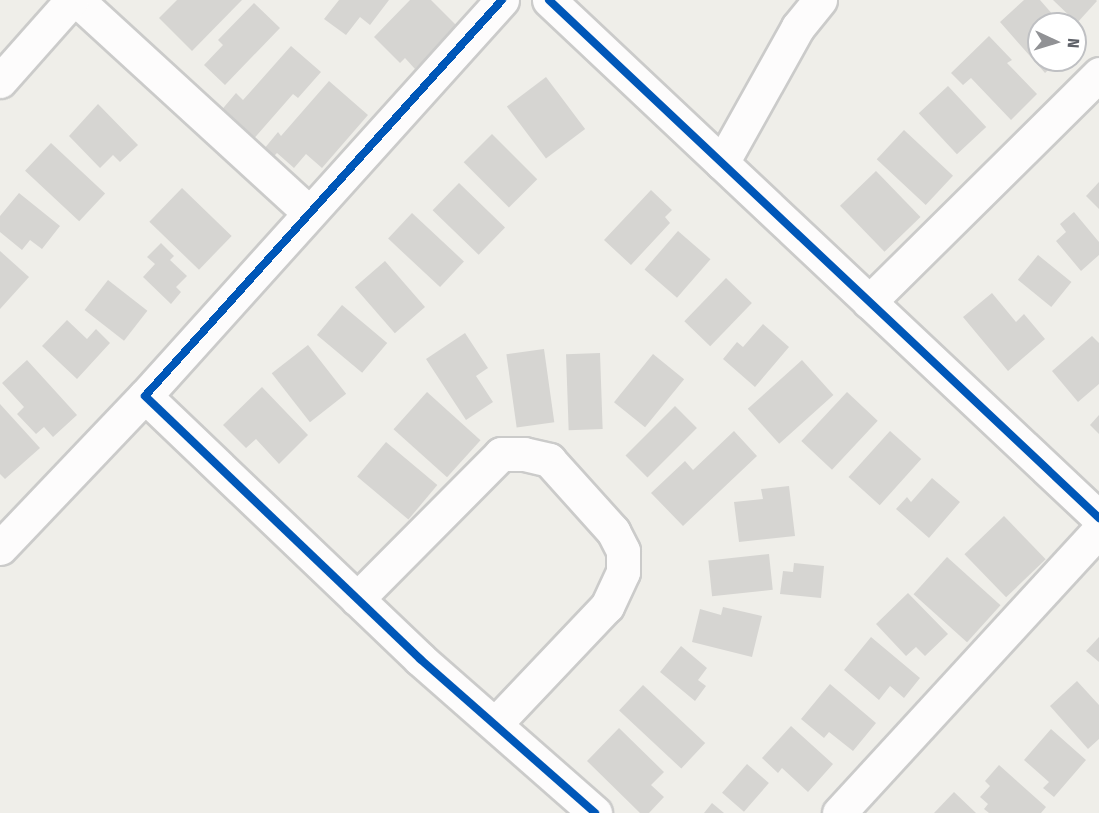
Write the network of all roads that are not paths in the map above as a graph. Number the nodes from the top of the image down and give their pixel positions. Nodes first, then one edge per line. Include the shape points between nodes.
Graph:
1 (72, 0) edge
2 (77, 0) edge
3 (502, 0) edge
4 (549, 0) edge
5 (819, 0) edge
6 (1099, 74) edge
7 (0, 81) edge
8 (722, 163) junction
9 (308, 212) junction
10 (869, 302) junction
11 (146, 396) junction
12 (1099, 518) edge
13 (1099, 530) edge
14 (0, 548) edge
15 (357, 599) junction
16 (496, 723) junction
17 (594, 813) edge
18 (839, 813) edge

1 - 7 street
2 - 9 street
3 - 9 street
4 - 8 street
5 - 8 street via 798,27
6 - 10 street
8 - 10 street
9 - 11 street
10 - 12 street
11 - 14 street
11 - 15 street
13 - 18 street
15 - 16 street
15 - 16 street via 501,454 549,460 613,531 623,551 623,572 607,606
16 - 17 street

